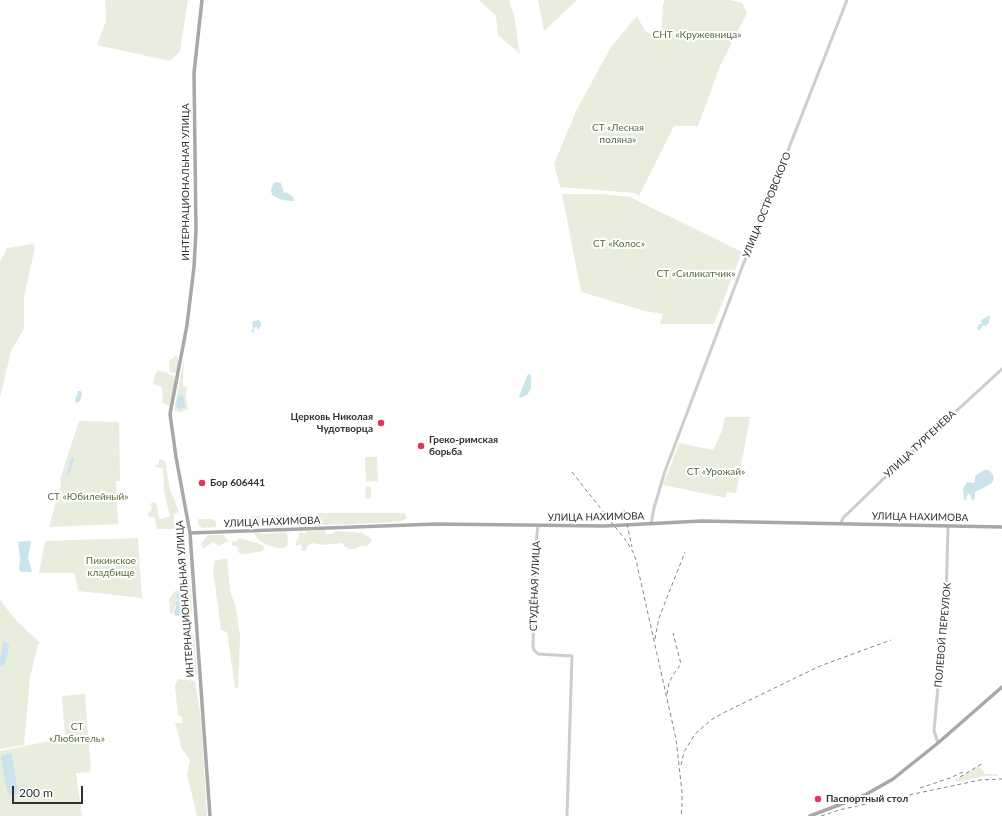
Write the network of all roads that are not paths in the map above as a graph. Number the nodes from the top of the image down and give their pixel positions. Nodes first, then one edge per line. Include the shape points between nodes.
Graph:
1 (202, 0) edge
2 (847, 0) edge
3 (1002, 369) edge
4 (841, 523) junction
5 (651, 524) junction
6 (538, 525) junction
7 (948, 526) junction
8 (1002, 526) edge
9 (190, 533) junction
10 (1002, 687) edge
11 (938, 743) junction
12 (210, 816) edge
13 (567, 816) edge
14 (810, 816) edge

1 - 9 main road, ИНТЕРНАЦИОНАЛЬНАЯ УЛИЦА via 194,73 194,267 187,325 170,414
2 - 5 street, УЛИЦА ОСТРОВСКОГО via 665,471
3 - 4 street, УЛИЦА ТУРГЕНЕВА via 892,470 843,518
4 - 5 main road, УЛИЦА НАХИМОВА via 701,521
4 - 7 main road, УЛИЦА НАХИМОВА
5 - 6 main road, УЛИЦА НАХИМОВА
6 - 9 main road, УЛИЦА НАХИМОВА via 437,524
6 - 13 street, СТУДЁНАЯ УЛИЦА via 533,647 538,654 572,656
7 - 8 main road, УЛИЦА НАХИМОВА
7 - 11 street, ПОЛЕВОЙ ПЕРЕУЛОК via 946,598 934,731
9 - 12 main road, ИНТЕРНАЦИОНАЛЬНАЯ УЛИЦА
10 - 11 main road
11 - 14 main road via 876,790

